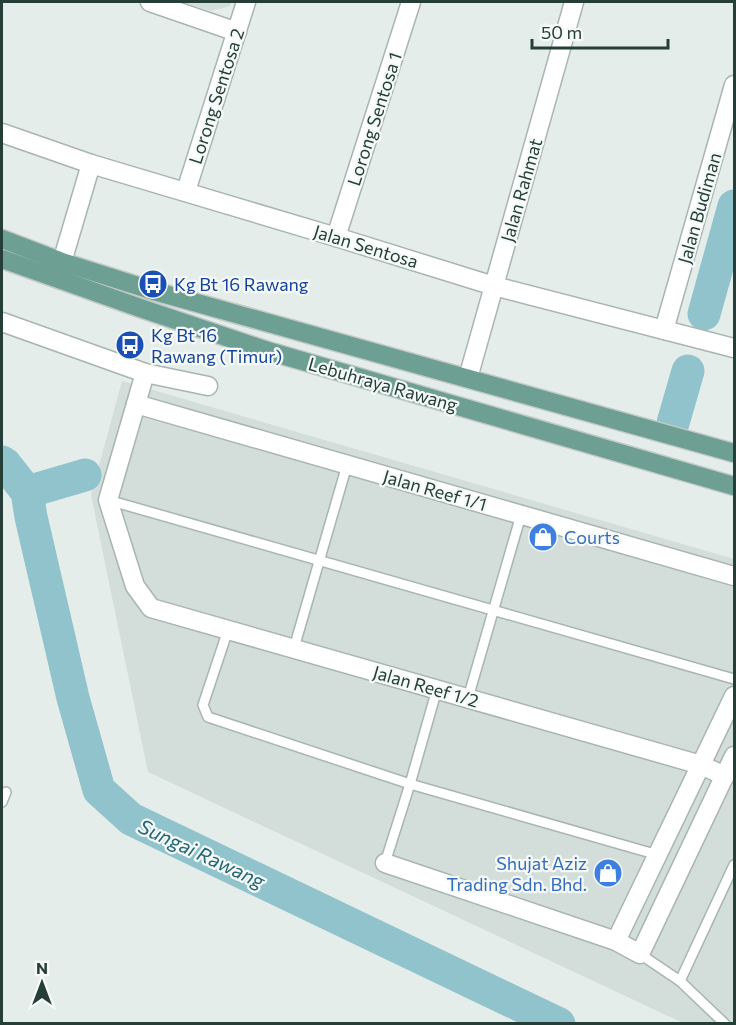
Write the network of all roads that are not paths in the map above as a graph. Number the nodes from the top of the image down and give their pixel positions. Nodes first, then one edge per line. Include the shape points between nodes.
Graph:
1 (150, 2) edge
2 (246, 2) edge
3 (411, 2) edge
4 (573, 2) edge
5 (237, 32) junction
6 (735, 85) edge
7 (2, 134) edge
8 (91, 164) junction
9 (186, 191) junction
10 (336, 237) junction
11 (2, 239) edge
12 (2, 259) edge
13 (63, 262) junction
14 (494, 286) junction
15 (2, 322) edge
16 (664, 330) junction
17 (735, 348) edge
18 (145, 373) junction
19 (468, 378) junction
20 (208, 386) dead end
21 (136, 404) junction
22 (735, 453) edge
23 (347, 465) junction
24 (735, 486) edge
25 (108, 500) junction
26 (521, 515) junction
27 (320, 560) junction
28 (735, 576) edge
29 (494, 610) junction
30 (228, 630) junction
31 (294, 648) junction
32 (735, 679) edge
33 (437, 689) junction
34 (735, 696) edge
35 (468, 698) junction
36 (735, 756) edge
37 (701, 765) junction
38 (730, 778) edge
39 (410, 784) junction
40 (6, 792) dead end
41 (2, 802) edge
42 (658, 855) junction
43 (385, 863) joint
44 (735, 865) edge
45 (616, 941) junction
46 (640, 954) junction
47 (680, 981) junction
48 (725, 1023) edge

1 - 5 street
2 - 5 street, Lorong Sentosa 2
3 - 10 street, Lorong Sentosa 1
4 - 14 street, Jalan Rahmat
5 - 9 street, Lorong Sentosa 2
6 - 16 street, Jalan Budiman
7 - 8 street, Jalan Sentosa
8 - 9 street, Jalan Sentosa
8 - 13 street
9 - 10 street, Jalan Sentosa
10 - 14 street, Jalan Sentosa
11 - 13 main road, Lebuhraya Rawang
12 - 24 main road, Lebuhraya Rawang via 267,351
13 - 19 main road, Lebuhraya Rawang
14 - 16 street, Jalan Sentosa
14 - 19 street, Jalan Rahmat
15 - 18 street
16 - 17 street, Jalan Sentosa
18 - 20 street
18 - 21 street
19 - 22 main road, Lebuhraya Rawang
21 - 23 street, Jalan Reef 1/1
21 - 25 street
23 - 26 street, Jalan Reef 1/1
23 - 27 lane
25 - 27 lane
25 - 30 street, Jalan Reef 1/2 via 135,586 151,608
26 - 28 street, Jalan Reef 1/1
26 - 29 lane
27 - 29 lane
27 - 31 lane
29 - 32 lane
29 - 35 lane
30 - 31 street, Jalan Reef 1/2
30 - 39 lane via 203,705 208,717
31 - 33 street, Jalan Reef 1/2
33 - 35 street, Jalan Reef 1/2
33 - 39 lane
34 - 37 street
35 - 37 street, Jalan Reef 1/2
36 - 38 street
37 - 38 street, Jalan Reef 1/2
37 - 42 street
38 - 46 street
39 - 42 lane
39 - 43 lane
40 - 41 lane
42 - 45 street
43 - 45 street
44 - 47 lane
45 - 46 street
46 - 47 lane
47 - 48 lane

